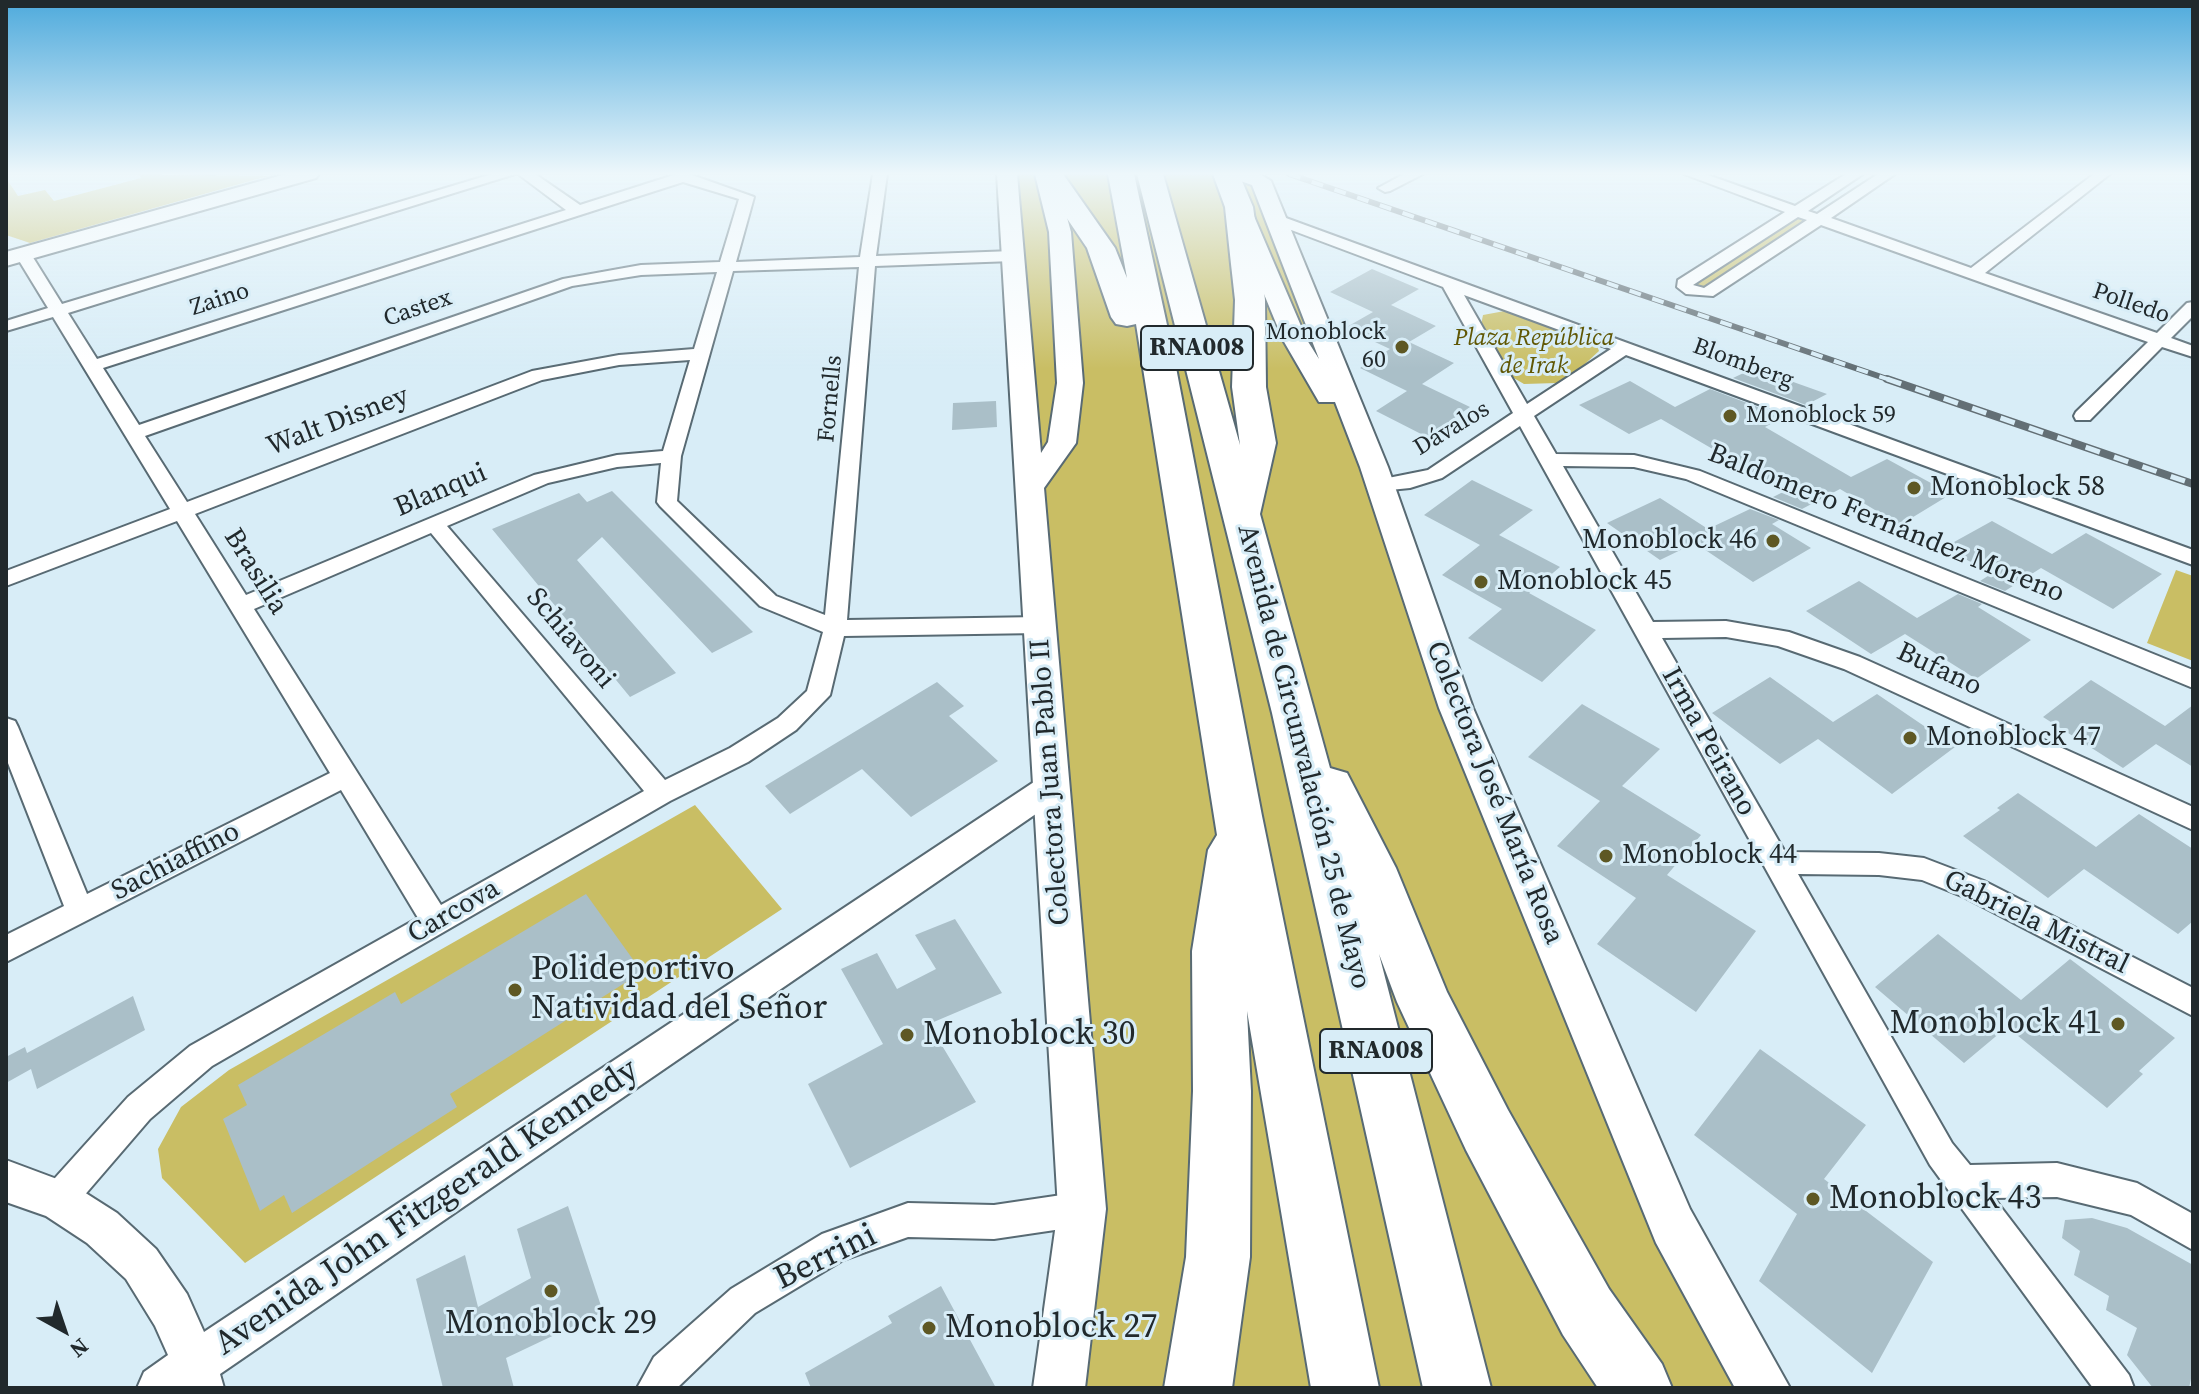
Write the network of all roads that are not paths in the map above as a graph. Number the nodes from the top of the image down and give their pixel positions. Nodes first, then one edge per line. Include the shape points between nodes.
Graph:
1 (75, 239) edge
2 (292, 239) edge
3 (490, 239) edge
4 (735, 239) edge
5 (870, 239) edge
6 (1012, 239) edge
7 (1060, 239) edge
8 (1094, 239) edge
9 (1147, 239) edge
10 (1160, 239) edge
11 (1241, 239) edge
12 (1255, 239) edge
13 (1283, 239) edge
14 (1329, 239) edge
15 (1754, 239) edge
16 (1790, 239) edge
17 (1873, 239) edge
18 (2018, 239) edge
19 (1013, 256) junction
20 (11, 257) edge
21 (867, 261) junction
22 (727, 269) junction
23 (1973, 274) junction
24 (1450, 284) junction
25 (2193, 307) edge
26 (57, 310) junction
27 (6, 326) edge
28 (2160, 340) junction
29 (1624, 348) junction
30 (2193, 352) edge
31 (699, 354) junction
32 (1158, 357) junction
33 (92, 366) junction
34 (1523, 415) junction
35 (2083, 416) dead end
36 (134, 433) junction
37 (671, 456) junction
38 (1550, 460) junction
39 (1377, 476) junction
40 (1030, 487) junction
41 (182, 511) junction
42 (1243, 516) junction
43 (434, 524) junction
44 (2193, 558) edge
45 (6, 579) edge
46 (240, 606) junction
47 (1040, 625) junction
48 (835, 628) junction
49 (1646, 630) junction
50 (2193, 679) edge
51 (1294, 713) junction
52 (6, 727) edge
53 (346, 776) junction
54 (1051, 787) junction
55 (661, 794) junction
56 (1238, 816) junction
57 (2193, 819) edge
58 (1776, 863) junction
59 (80, 910) junction
60 (436, 922) junction
61 (6, 949) edge
62 (2193, 1003) edge
63 (6, 1181) edge
64 (1962, 1182) junction
65 (58, 1200) junction
66 (1082, 1209) junction
67 (2193, 1233) edge
68 (185, 1380) edge
69 (655, 1388) edge
70 (1059, 1388) edge
71 (1198, 1388) edge
72 (1345, 1388) edge
73 (1457, 1388) edge
74 (1638, 1388) edge
75 (1764, 1388) edge
76 (2116, 1388) edge

1 - 20 main road
2 - 26 street
3 - 33 street, Zaino
4 - 22 street, Zaino
5 - 21 street, Fornells
6 - 19 main road, Colectora Juan Pablo II
7 - 40 main road via 1070,383 1062,443
8 - 32 highway via 1127,317
9 - 32 highway, Avenida de Circunvalación 25 de Mayo / RNA008
10 - 42 highway, Avenida de Circunvalación 25 de Mayo / RNA008
11 - 42 highway via 1250,300 1249,387 1258,443
12 - 39 main road via 1295,340
13 - 39 main road, Colectora José María Rosa
14 - 24 street, Blomberg
15 - 16 street via 1685,287 1707,293
17 - 23 street, Polledo
18 - 23 street
19 - 21 street, Castex
19 - 40 main road, Colectora Juan Pablo II
20 - 26 street, Brasilia
21 - 22 street, Castex
21 - 48 street, Fornells
22 - 31 street
22 - 36 street, Castex via 641,270 569,282
23 - 28 street, Polledo
24 - 29 street, Blomberg
24 - 34 street, Irma Peirano
25 - 28 street
26 - 27 street
26 - 33 street, Brasilia
28 - 30 street, Polledo
28 - 35 street
29 - 34 street, Dávalos
29 - 44 street, Blomberg
31 - 37 street
31 - 41 street, Walt Disney via 619,360 538,375
32 - 56 highway, Avenida de Circunvalación 25 de Mayo / RNA008
33 - 36 street, Brasilia
34 - 38 street, Irma Peirano
34 - 39 street, Dávalos via 1435,474 1410,482
36 - 41 street, Brasilia
37 - 43 street, Blanqui via 574,469
37 - 48 street via 667,502 768,601
38 - 49 street, Irma Peirano
38 - 50 street, Baldomero Fernández Moreno via 1634,461 1693,475
39 - 75 main road, Colectora José María Rosa via 1456,708 1603,1064 1673,1226
40 - 47 main road, Colectora Juan Pablo II
41 - 45 street, Walt Disney
41 - 46 street, Brasilia
42 - 51 highway, Avenida de Circunvalación 25 de Mayo / RNA008
43 - 46 street, Blanqui
43 - 55 street, Schiavoni
46 - 53 street, Brasilia
47 - 48 street
47 - 54 main road, Colectora Juan Pablo II
48 - 55 street, Carcova via 818,695 787,724 739,755
49 - 57 street, Bufano via 1726,629 1781,638 1852,663
49 - 58 street, Irma Peirano
51 - 73 highway, Avenida de Circunvalación 25 de Mayo / RNA008
51 - 74 highway via 1371,868 1424,1002 1487,1130 1586,1312
52 - 59 street
53 - 59 street, Sachiaffino
53 - 60 street, Brasilia
54 - 66 main road, Colectora Juan Pablo II
54 - 68 street, Avenida John Fitzgerald Kennedy
55 - 60 street, Carcova
56 - 71 highway, RNA008 via 1218,951 1218,1257
56 - 72 highway, Avenida de Circunvalación 25 de Mayo / RNA008
58 - 62 street, Gabriela Mistral via 1924,869 1974,889
58 - 64 street, Irma Peirano via 1941,1154
59 - 61 street, Sachiaffino
60 - 65 street, Carcova via 201,1056 139,1108
63 - 65 street
64 - 67 street via 2057,1180 2137,1200
64 - 76 street, Irma Peirano
65 - 68 street via 102,1228 141,1264 171,1310
66 - 69 street, Berrini via 994,1222 908,1220 834,1246 743,1301 667,1370
66 - 70 main road, Colectora Juan Pablo II

